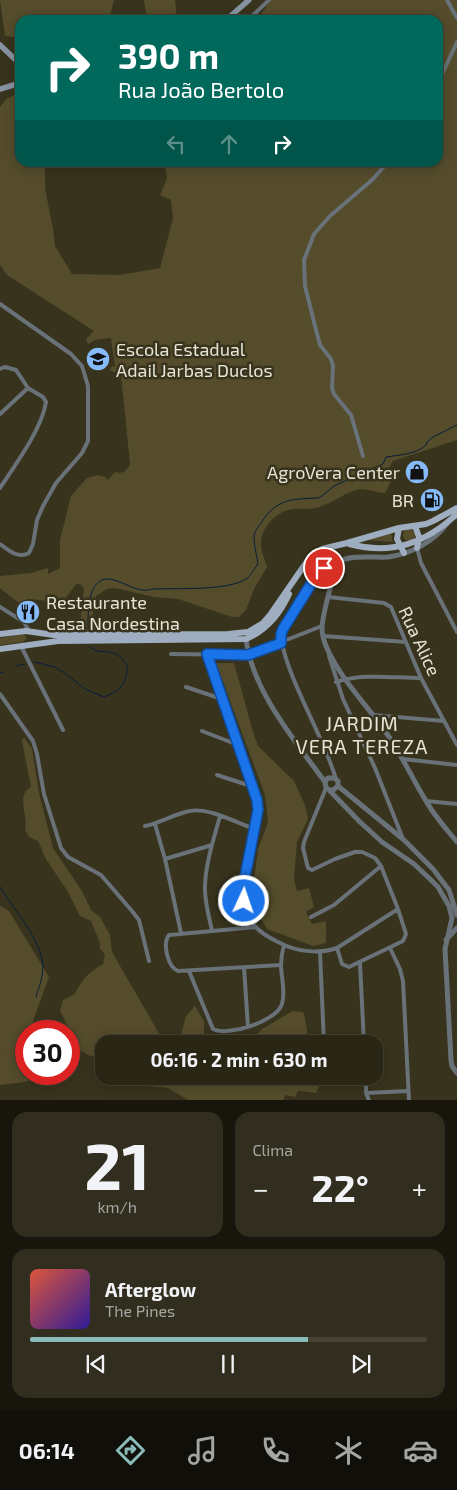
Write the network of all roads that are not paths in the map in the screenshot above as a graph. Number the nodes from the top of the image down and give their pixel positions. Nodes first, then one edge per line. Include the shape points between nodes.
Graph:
1 (249, 0) edge
2 (268, 0) edge
3 (447, 0) edge
4 (232, 15) edge
5 (253, 15) edge
6 (457, 18) edge
7 (457, 42) edge
8 (0, 45) edge
9 (456, 48) edge
10 (15, 59) edge
11 (443, 73) edge
12 (15, 84) edge
13 (0, 89) edge
14 (384, 167) edge
15 (0, 304) edge
16 (0, 369) edge
17 (28, 388) junction
18 (0, 414) edge
19 (363, 456) dead end
20 (0, 488) edge
21 (457, 508) edge
22 (457, 514) edge
23 (457, 518) edge
24 (449, 522) junction
25 (415, 526) junction
26 (399, 528) junction
27 (419, 541) junction
28 (347, 543) junction
29 (0, 544) edge
30 (400, 547) junction
31 (417, 548) junction
32 (404, 553) junction
33 (340, 562) junction
34 (293, 584) junction
35 (328, 597) junction
36 (0, 607) edge
37 (322, 626) junction
38 (29, 631) junction
39 (457, 632) edge
40 (0, 634) edge
41 (323, 636) junction
42 (246, 638) junction
43 (406, 642) junction
44 (281, 643) junction
45 (24, 645) junction
46 (326, 646) junction
47 (0, 649) edge
48 (171, 654) dead end
49 (207, 654) junction
50 (248, 655) junction
51 (421, 678) junction
52 (345, 679) junction
53 (336, 682) junction
54 (186, 687) dead end
55 (0, 694) edge
56 (222, 699) junction
57 (373, 715) junction
58 (444, 721) junction
59 (63, 730) dead end
60 (202, 731) dead end
61 (238, 745) junction
62 (457, 745) edge
63 (403, 759) junction
64 (457, 765) edge
65 (217, 776) dead end
66 (336, 779) junction
67 (338, 786) junction
68 (254, 787) junction
69 (327, 787) junction
70 (426, 801) junction
71 (457, 804) edge
72 (220, 816) junction
73 (155, 824) junction
74 (144, 826) dead end
75 (255, 829) junction
76 (404, 840) junction
77 (457, 842) edge
78 (212, 845) junction
79 (165, 859) junction
80 (381, 866) junction
81 (398, 909) junction
82 (455, 916) edge
83 (311, 917) dead end
84 (256, 927) junction
85 (457, 928) edge
86 (212, 931) junction
87 (180, 933) junction
88 (446, 940) junction
89 (284, 945) junction
90 (337, 948) junction
91 (390, 948) junction
92 (320, 952) junction
93 (149, 961) dead end
94 (360, 963) junction
95 (281, 965) junction
96 (244, 967) junction
97 (190, 971) junction
98 (248, 1027) junction
99 (324, 1035) edge
100 (364, 1035) edge
101 (457, 1073) edge
102 (366, 1085) edge
103 (408, 1091) junction
104 (366, 1093) junction
105 (369, 1100) edge
106 (409, 1100) edge

1 - 4 main road
2 - 5 street
3 - 6 street
7 - 9 street
8 - 10 main road
9 - 11 street
12 - 13 main road
14 - 19 street via 314,234 304,260 305,286 320,345 333,366 332,388 351,415
15 - 29 street via 71,354 82,366 88,396 89,432 82,453 56,483 43,506 29,553 18,555
16 - 17 street via 16,370
17 - 18 street
17 - 20 street via 45,399 45,408 25,450
21 - 25 main road via 434,521
22 - 24 main road
23 - 24 street
24 - 27 main road
24 - 31 street via 442,531
25 - 26 main road
25 - 27 main road
26 - 28 main road
26 - 30 main road
27 - 30 main road
27 - 31 main road
28 - 30 main road via 379,548
28 - 34 main road via 314,554
30 - 32 main road
31 - 32 street
31 - 39 street via 421,563
32 - 33 street via 348,558
33 - 35 street
33 - 44 street via 324,568 316,576 283,629
34 - 38 main road via 266,620 244,632 54,635
34 - 42 main road via 270,623 256,635
35 - 37 street
35 - 43 street, Rua Alice via 384,603 391,608
36 - 38 street via 24,622
37 - 41 street
37 - 44 street
38 - 40 main road
38 - 45 main road via 31,638
41 - 43 street
41 - 46 street
42 - 45 main road via 58,641
42 - 50 street
43 - 51 street, Rua Alice
44 - 50 street
44 - 66 street
45 - 47 main road
45 - 59 street
46 - 52 street
46 - 53 street
48 - 49 street
49 - 50 street
49 - 56 street
50 - 69 street via 270,704
51 - 52 street
51 - 58 street, Rua Alice
52 - 53 street
52 - 57 street
53 - 76 street
54 - 56 street
55 - 93 street via 33,741 44,794 61,848 68,857 101,875 136,916
56 - 61 street
57 - 58 street
57 - 63 street
58 - 62 street, Rua Alice
60 - 61 street
61 - 68 street
63 - 64 street
63 - 70 street
65 - 68 street
66 - 67 street
66 - 69 street via 330,777
67 - 69 street via 334,791
67 - 76 street
68 - 75 street via 258,810
69 - 80 street via 304,842 308,868 312,870 354,852 371,855
69 - 82 street via 366,828 430,879
70 - 71 street
70 - 77 street
72 - 73 street via 207,811 189,811
72 - 75 street
72 - 78 street
73 - 74 street
73 - 79 street
75 - 84 street via 244,882 244,901 246,912
76 - 82 street via 441,877 449,890
78 - 79 street
78 - 86 street via 205,899
79 - 87 street
80 - 81 street
80 - 83 street via 334,905
81 - 90 street
81 - 91 street via 406,934 403,941
82 - 88 street
84 - 86 street
84 - 89 street
85 - 88 street
86 - 87 street
87 - 97 street via 169,935 166,947 174,969
88 - 101 street via 451,1060
89 - 92 street
89 - 95 street
90 - 92 street
90 - 94 street via 342,964
91 - 94 street
91 - 103 street via 403,981
92 - 99 street
94 - 100 street
95 - 96 street
95 - 98 street via 281,1007
96 - 97 street
96 - 98 street
97 - 98 street via 212,1029 222,1031
102 - 104 street
103 - 104 street
103 - 106 street
104 - 105 street

